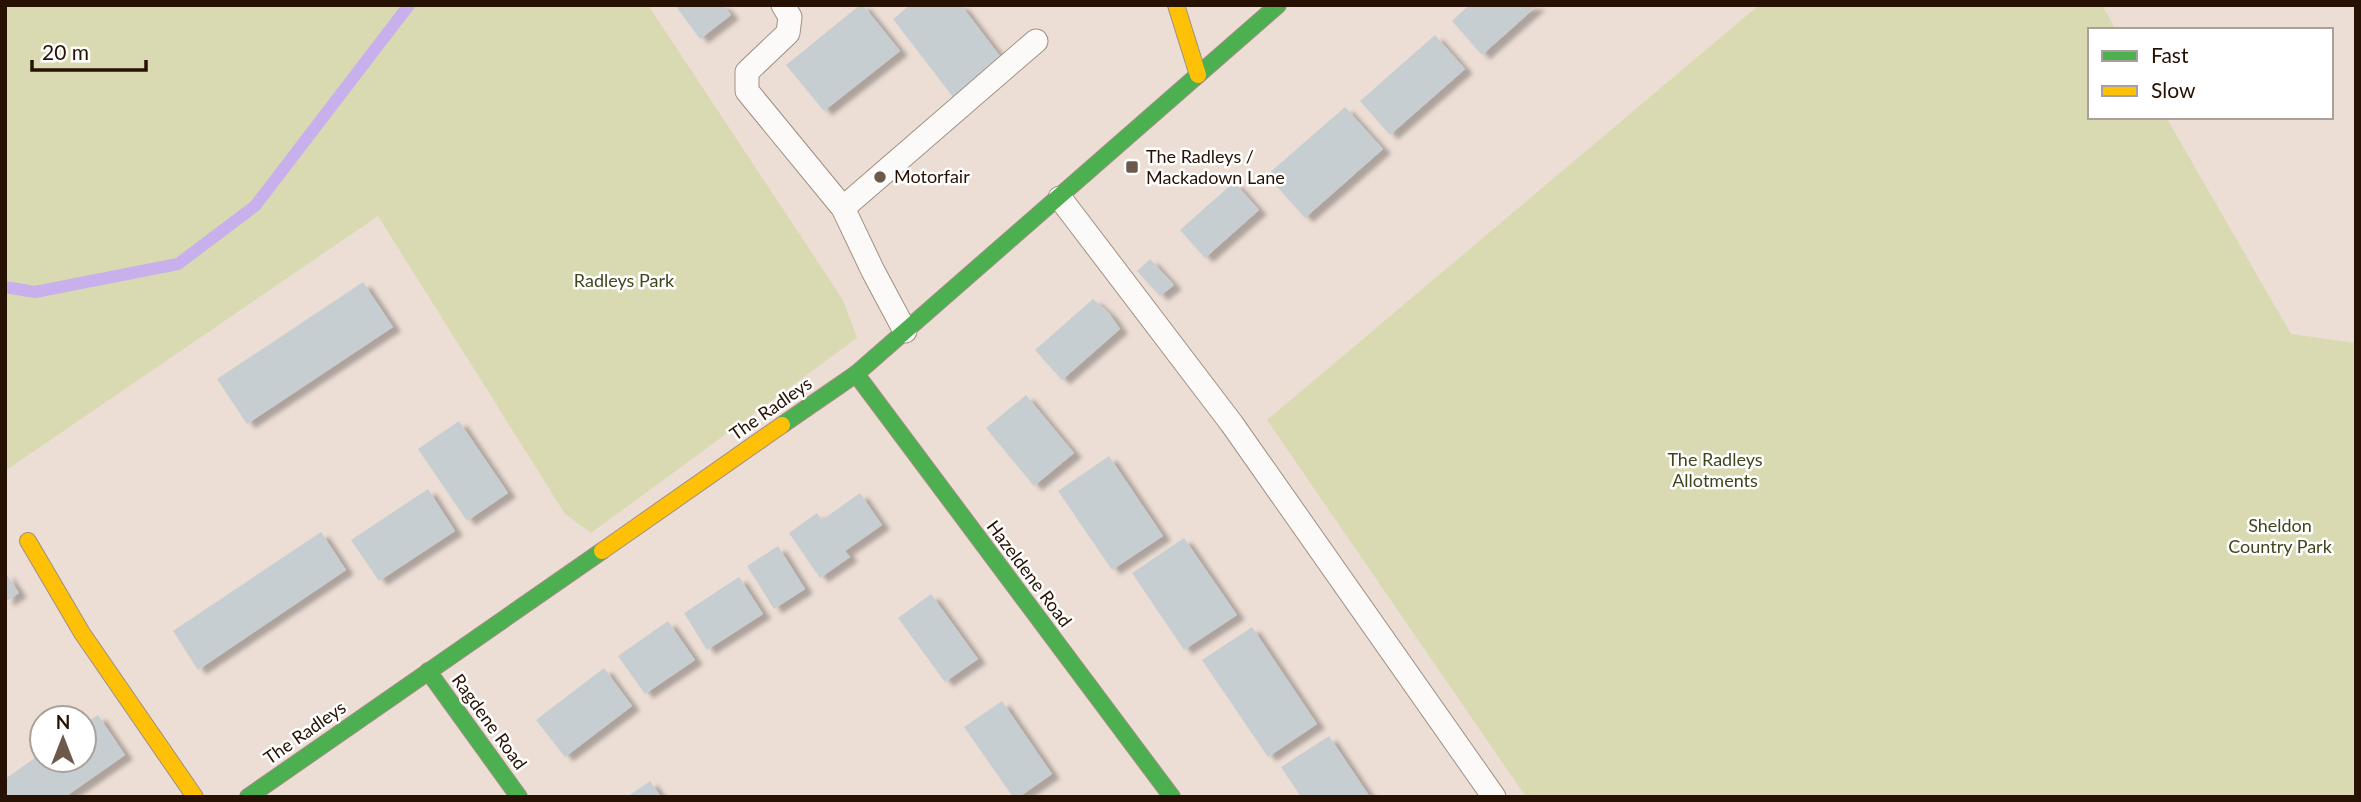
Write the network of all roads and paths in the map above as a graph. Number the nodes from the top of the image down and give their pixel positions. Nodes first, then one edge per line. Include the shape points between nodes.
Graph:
1 (783, 5) edge
2 (1176, 5) edge
3 (1279, 5) edge
4 (1036, 41) dead end
5 (1198, 75) junction
6 (1060, 198) junction
7 (844, 208) junction
8 (905, 331) junction
9 (856, 374) junction
10 (28, 541) dead end
11 (428, 671) junction
12 (195, 797) edge
13 (248, 797) edge
14 (519, 797) edge
15 (1172, 797) edge
16 (1494, 797) edge

1 - 7 lane via 790,17 788,33 747,72 747,91
2 - 5 street
3 - 5 street, The Radleys
4 - 7 lane
5 - 6 street, The Radleys
6 - 8 street, The Radleys
6 - 16 lane via 1232,424
7 - 8 lane
8 - 9 street, The Radleys
9 - 11 street, The Radleys
9 - 15 street, Hazeldene Road
10 - 12 street via 82,633
11 - 13 street, The Radleys
11 - 14 street, Ragdene Road

